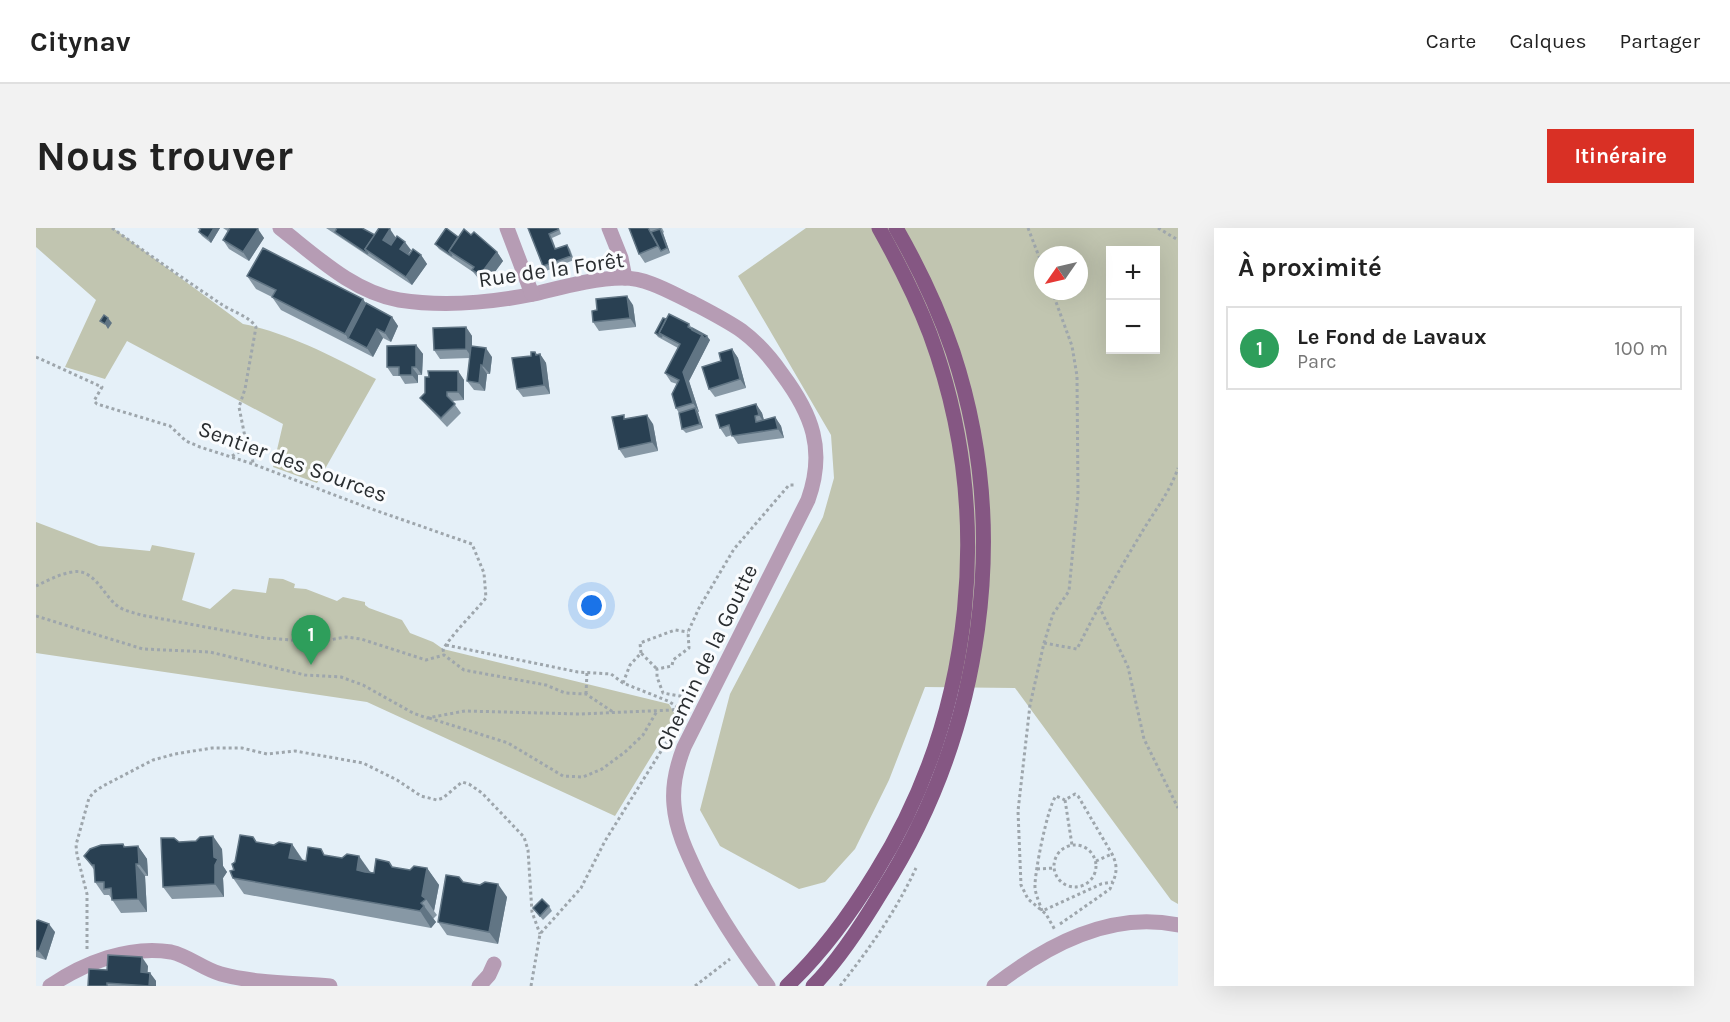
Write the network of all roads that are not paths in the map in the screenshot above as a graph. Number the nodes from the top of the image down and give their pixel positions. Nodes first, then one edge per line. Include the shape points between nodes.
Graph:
1 (280, 228) edge
2 (507, 228) edge
3 (609, 228) edge
4 (879, 228) edge
5 (897, 228) edge
6 (625, 278) junction
7 (532, 294) junction
8 (814, 438) joint
9 (1178, 925) edge
10 (494, 964) dead end
11 (50, 986) edge
12 (330, 986) edge
13 (479, 986) edge
14 (768, 986) edge
15 (787, 986) edge
16 (813, 986) edge
17 (994, 986) edge

1 - 7 street, Rue de la Forêt via 360,286 396,299 462,304
2 - 7 street
3 - 6 street
4 - 15 main road via 930,334 960,447 968,561 962,637 938,741 891,848 839,927
5 - 16 main road via 940,315 970,421 982,506 982,598 964,702 933,795 894,874
6 - 7 street, Rue de la Forêt
6 - 8 street, Rue de la Forêt via 676,294 723,319 755,342 796,392 810,419
8 - 14 street, Chemin de la Goutte via 816,463 808,500 684,747 675,774 674,805 688,855 717,911
9 - 17 street via 1145,920 1102,926 1062,943
10 - 13 street
11 - 12 street via 87,966 129,952 171,952 221,974

